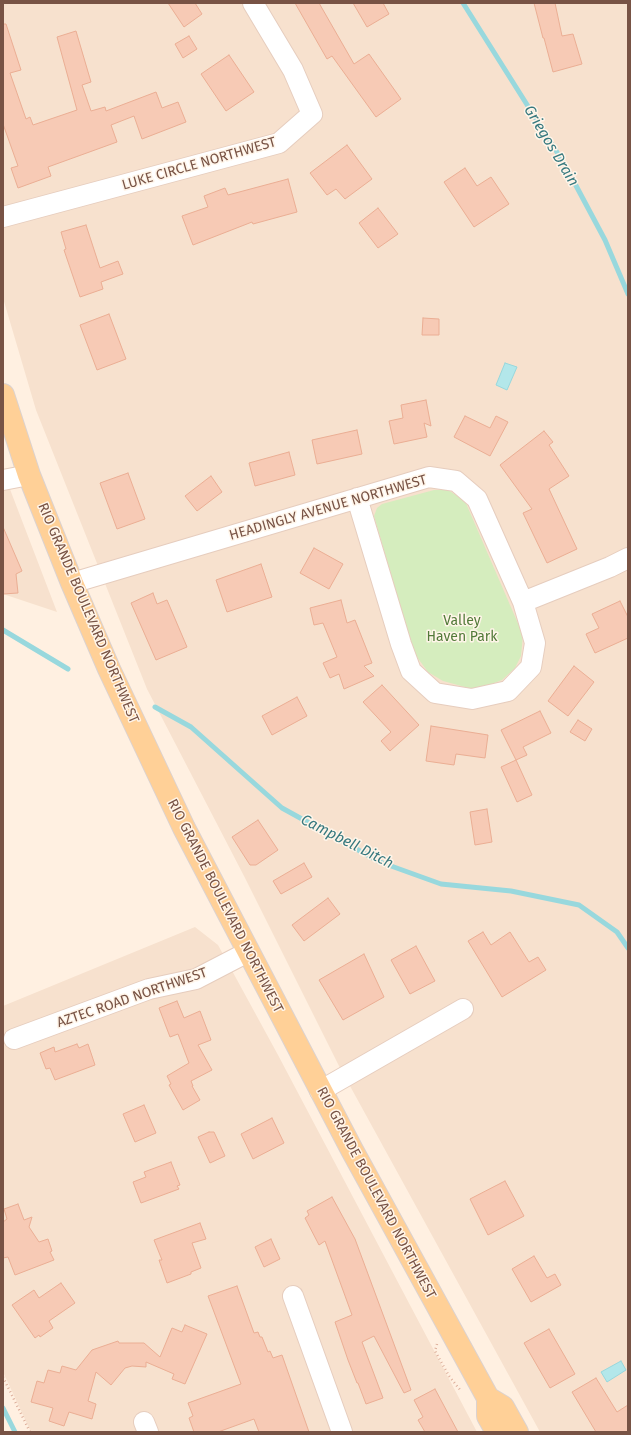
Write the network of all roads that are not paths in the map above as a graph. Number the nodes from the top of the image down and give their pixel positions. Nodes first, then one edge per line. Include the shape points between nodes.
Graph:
1 (252, 3) edge
2 (3, 217) edge
3 (3, 395) edge
4 (30, 475) junction
5 (3, 480) edge
6 (357, 498) junction
7 (628, 558) edge
8 (72, 583) junction
9 (523, 602) junction
10 (248, 952) junction
11 (463, 1009) dead end
12 (14, 1039) dead end
13 (320, 1091) junction
14 (293, 1296) dead end
15 (488, 1398) junction
16 (342, 1432) edge
17 (497, 1432) edge
18 (517, 1432) edge

1 - 2 street, LUKE CIRCLE NORTHWEST via 293,70 312,114 280,143
3 - 4 main road, RIO GRANDE BOULEVARD NORTHWEST
4 - 5 street
4 - 8 main road, RIO GRANDE BOULEVARD NORTHWEST
6 - 8 street, HEADINGLY AVENUE NORTHWEST
6 - 9 street, HEADINGLY AVENUE NORTHWEST via 429,477 456,481 477,498
6 - 9 street, HEADINGLY AVENUE NORTHWEST via 411,671 435,693 472,699 508,691 531,667 535,643
7 - 9 street
8 - 10 main road, RIO GRANDE BOULEVARD NORTHWEST via 109,669 184,828
10 - 12 street, AZTEC ROAD NORTHWEST via 196,979 149,989
10 - 13 main road, RIO GRANDE BOULEVARD NORTHWEST
11 - 13 street
13 - 15 main road, RIO GRANDE BOULEVARD NORTHWEST
14 - 16 street
15 - 17 main road via 488,1416
15 - 18 main road via 503,1407

